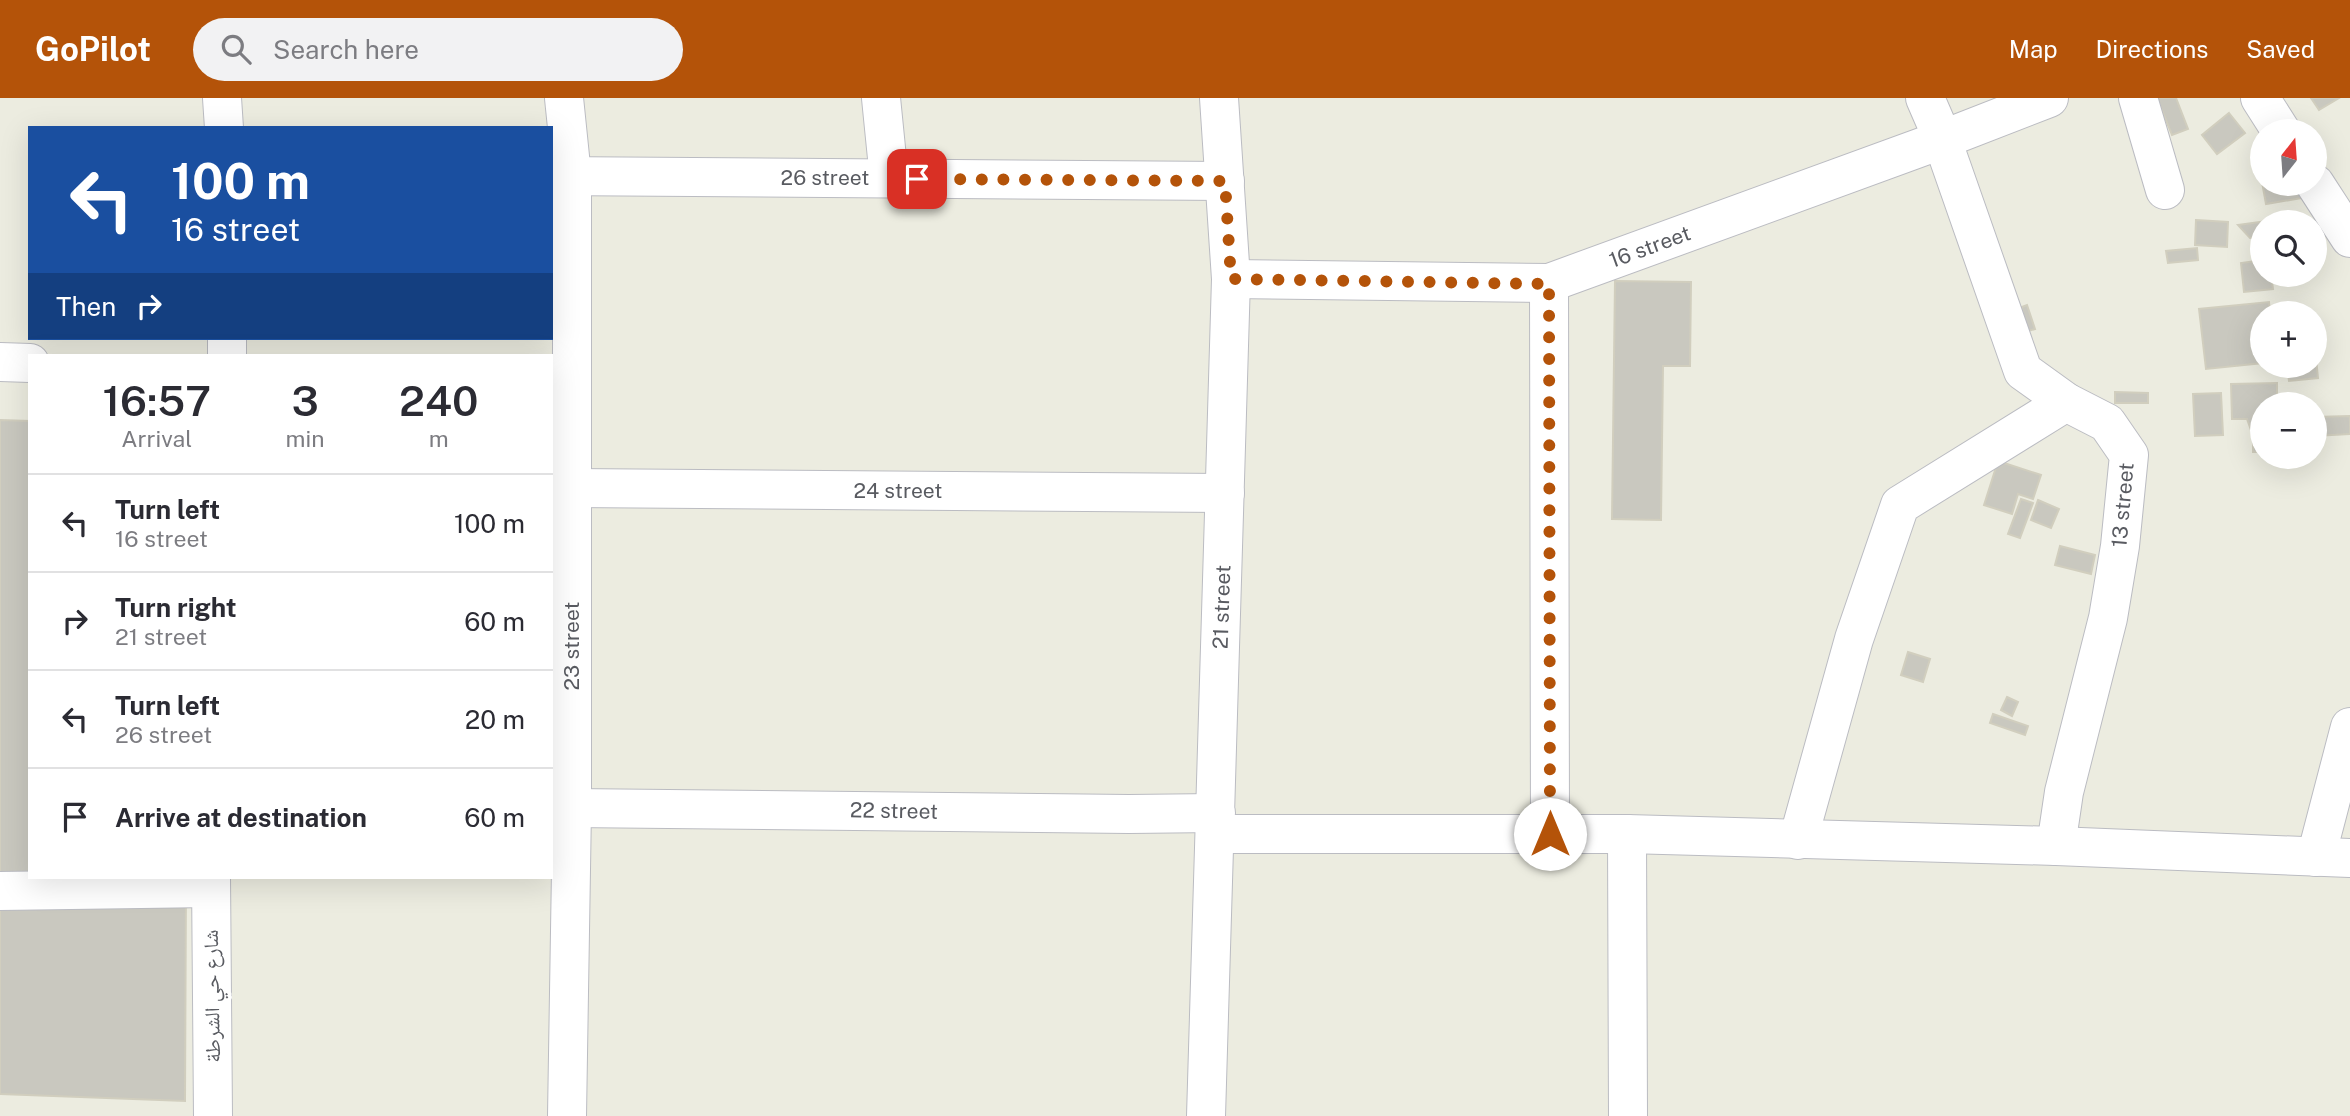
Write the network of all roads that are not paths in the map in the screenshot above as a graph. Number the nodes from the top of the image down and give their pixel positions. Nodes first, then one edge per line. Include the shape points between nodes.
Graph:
1 (222, 98) edge
2 (564, 98) edge
3 (881, 98) edge
4 (1219, 98) edge
5 (1925, 98) edge
6 (2138, 98) edge
7 (2260, 98) edge
8 (2046, 99) edge
9 (2273, 119) edge
10 (224, 126) edge
11 (1941, 140) junction
12 (561, 176) edge
13 (889, 178) junction
14 (1225, 181) junction
15 (2165, 190) dead end
16 (2323, 196) edge
17 (2350, 238) edge
18 (1231, 279) junction
19 (1549, 284) junction
20 (0, 362) edge
21 (28, 363) edge
22 (2066, 402) junction
23 (572, 488) junction
24 (1225, 493) junction
25 (2350, 727) edge
26 (572, 808) junction
27 (1216, 824) junction
28 (1550, 834) junction
29 (1628, 834) junction
30 (1798, 840) junction
31 (2056, 846) junction
32 (2333, 857) edge
33 (211, 882) edge
34 (0, 891) edge
35 (213, 1116) edge
36 (568, 1116) edge
37 (1206, 1116) edge
38 (1628, 1116) edge

1 - 10 street
2 - 12 street, 23 street
3 - 13 street
4 - 14 street, 21 street
5 - 11 street, 13 street
6 - 15 street
7 - 9 street
8 - 11 street, 16 street
11 - 19 street, 16 street
11 - 22 street, 13 street via 2023,371
12 - 13 street, 26 street
12 - 23 street, 23 street
13 - 14 street, 26 street
14 - 18 street, 21 street
16 - 17 street
18 - 19 street, 16 street
18 - 24 street, 21 street
19 - 28 street
20 - 21 street
22 - 30 street via 1900,505 1854,639
22 - 31 street, 13 street via 2107,423 2129,455 2108,618 2064,792
23 - 24 street, 24 street
23 - 26 street, 23 street
24 - 27 street, 21 street
25 - 32 street
26 - 27 street, 22 street via 1129,814
26 - 36 street, 23 street
27 - 28 street, 22 street
27 - 37 street, 21 street
28 - 29 street, 22 street
29 - 30 street, 22 street
29 - 38 street
30 - 31 street, 22 street
31 - 32 street, 22 street
33 - 34 street
33 - 35 street, شارع حي الشرطة

